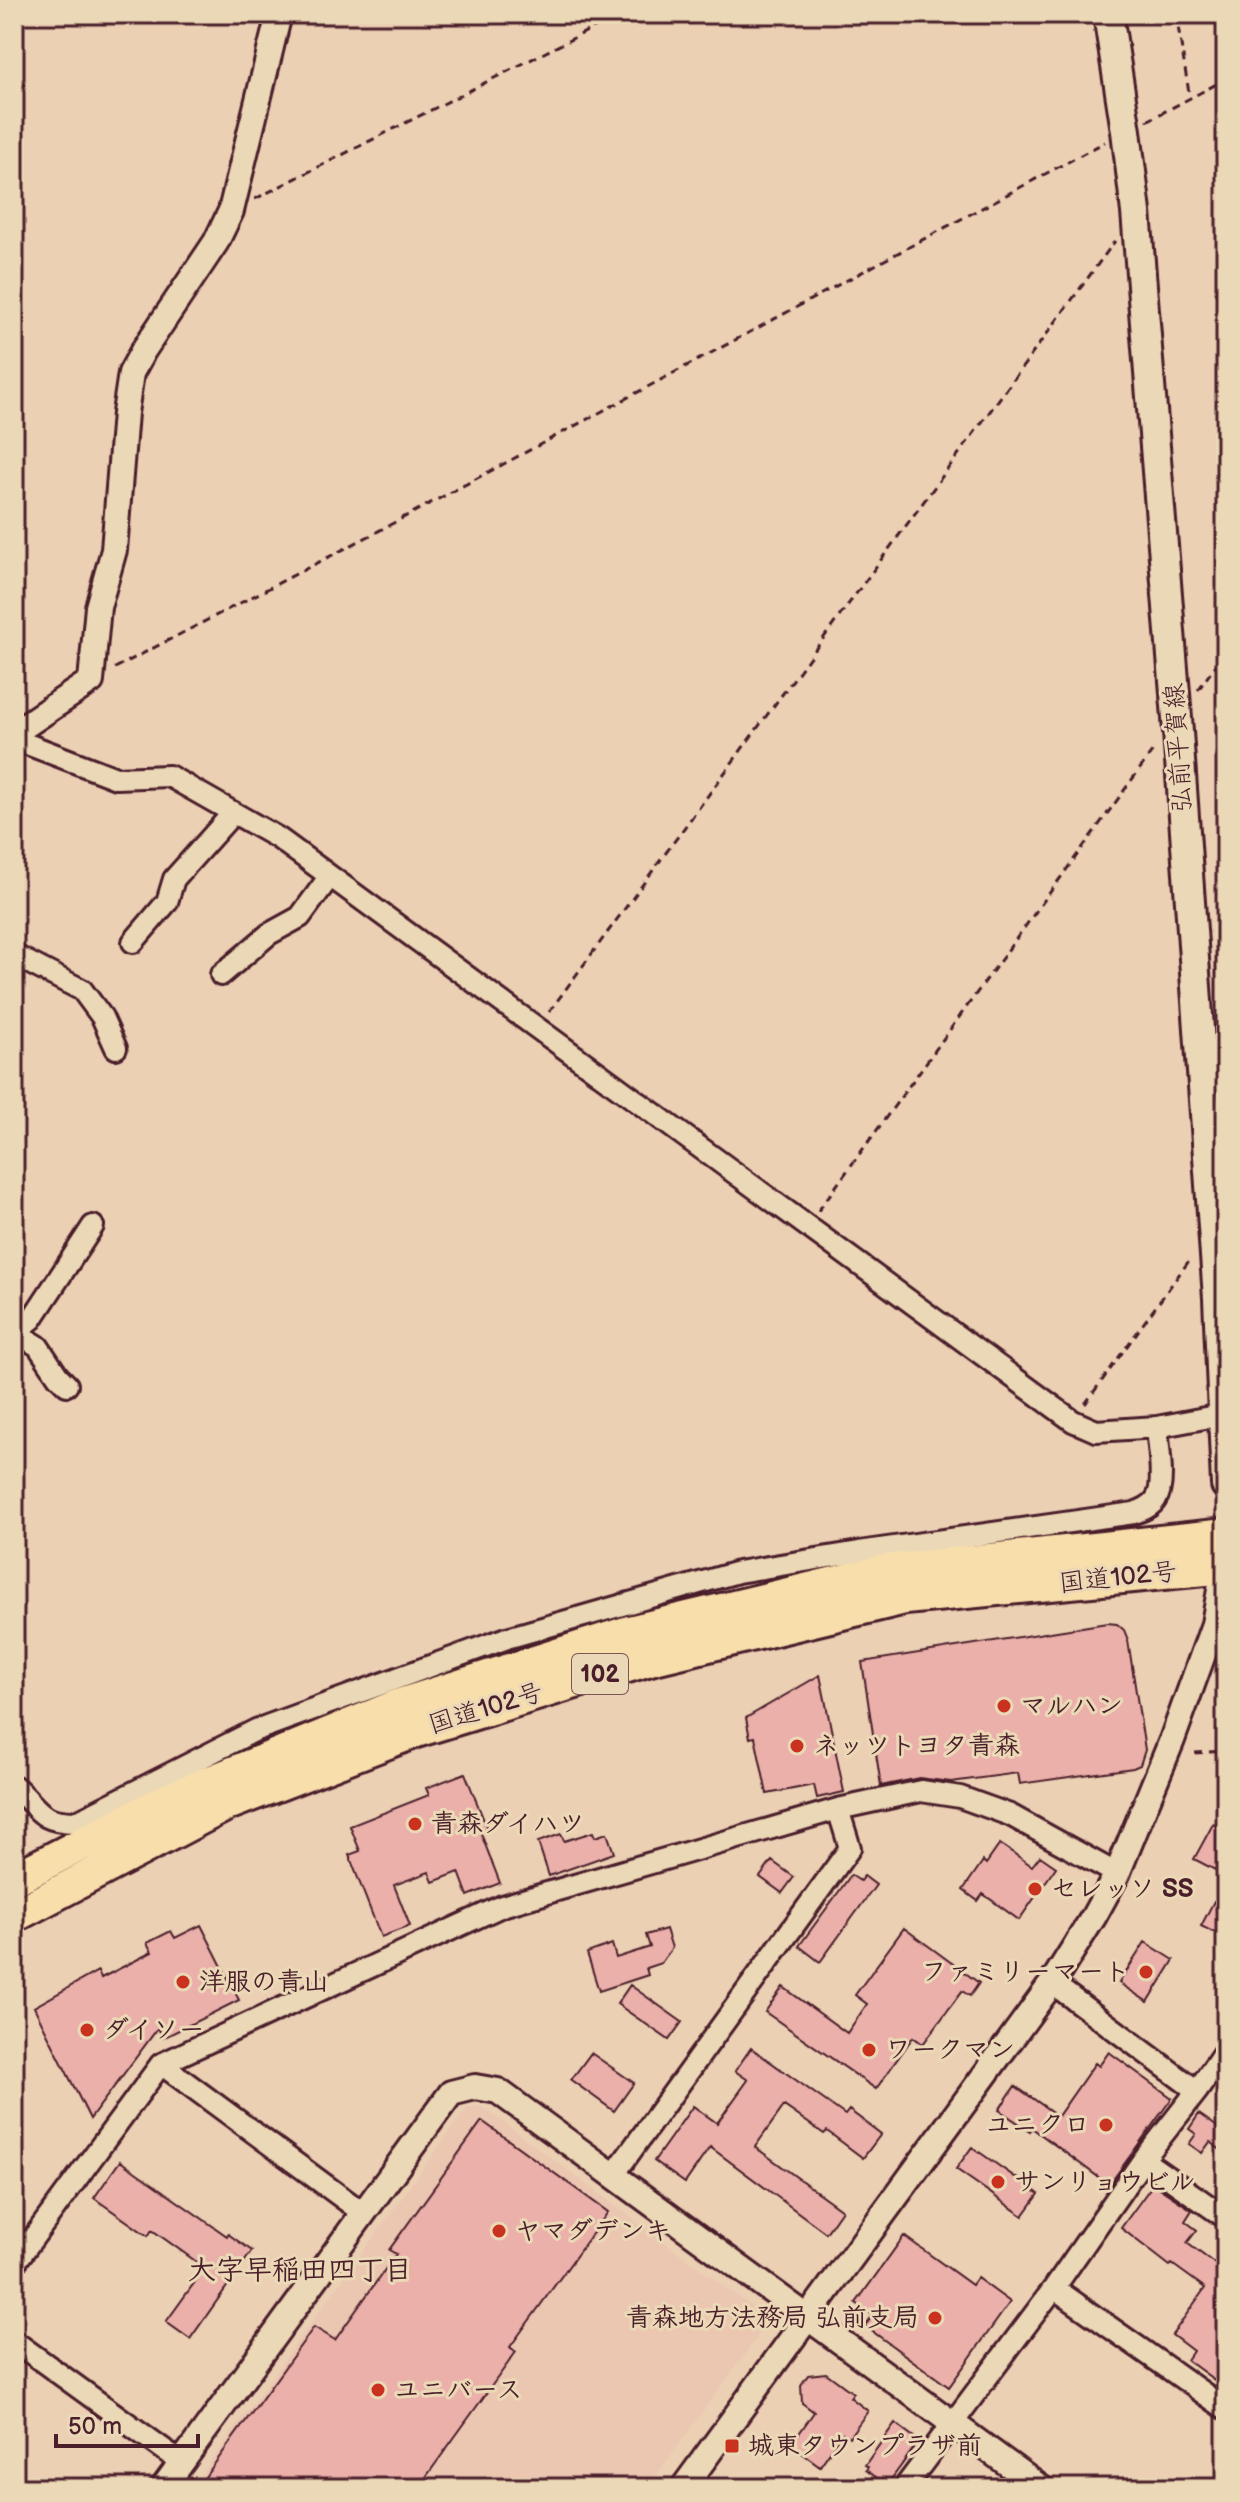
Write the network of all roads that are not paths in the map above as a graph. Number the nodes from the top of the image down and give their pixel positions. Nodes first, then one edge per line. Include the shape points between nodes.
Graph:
1 (279, 14) edge
2 (1108, 14) edge
3 (14, 733) edge
4 (14, 739) edge
5 (233, 813) junction
6 (330, 876) junction
7 (133, 942) dead end
8 (14, 955) edge
9 (221, 975) dead end
10 (116, 1048) dead end
11 (93, 1226) dead end
12 (16, 1333) edge
13 (67, 1385) dead end
14 (1225, 1413) edge
15 (1157, 1427) junction
16 (1226, 1485) edge
17 (1226, 1535) edge
18 (1225, 1560) edge
19 (14, 1786) edge
20 (838, 1809) junction
21 (1117, 1874) junction
22 (14, 1879) edge
23 (14, 1916) edge
24 (1052, 1983) junction
25 (1226, 2049) edge
26 (161, 2064) junction
27 (1197, 2091) junction
28 (1143, 2160) junction
29 (613, 2176) junction
30 (363, 2213) junction
31 (1226, 2218) edge
32 (14, 2264) edge
33 (1054, 2288) junction
34 (808, 2318) junction
35 (14, 2341) edge
36 (1226, 2409) edge
37 (952, 2423) junction
38 (181, 2462) junction
39 (163, 2488) edge
40 (683, 2488) edge
41 (904, 2488) edge
42 (1041, 2488) edge

1 - 3 street via 231,211 131,373 114,550 98,607 91,681
2 - 14 main road, 弘前平賀線 via 1136,212
4 - 5 street via 116,778 169,776
5 - 6 street
5 - 7 street via 174,879 167,902
6 - 9 street via 300,917 269,934
6 - 15 street via 1073,1421 1096,1431
8 - 10 street via 82,990
11 - 12 street via 32,1319
12 - 13 street via 38,1346
14 - 15 street
14 - 16 main road, 弘前平賀線
15 - 19 street via 1158,1498 1134,1513 738,1572 507,1638 256,1730 75,1822 42,1816
17 - 22 highway, 国道102号 / 102 via 885,1571 629,1632 397,1706 169,1799
18 - 21 street via 1200,1668
18 - 23 highway, 国道102号 / 102 via 905,1598 650,1659 416,1731 227,1804
20 - 21 street via 921,1791 960,1797 1010,1815
20 - 26 street via 502,1906
20 - 29 street via 850,1848
21 - 24 street
24 - 27 street
24 - 34 street
25 - 27 street
26 - 30 street
26 - 32 street
27 - 28 street
28 - 31 street
28 - 33 street
29 - 30 street via 498,2091 475,2087 451,2093
29 - 34 street
30 - 38 street
33 - 36 street
33 - 37 street
34 - 37 street
34 - 40 street
35 - 38 street
37 - 41 street
37 - 42 street
38 - 39 street

